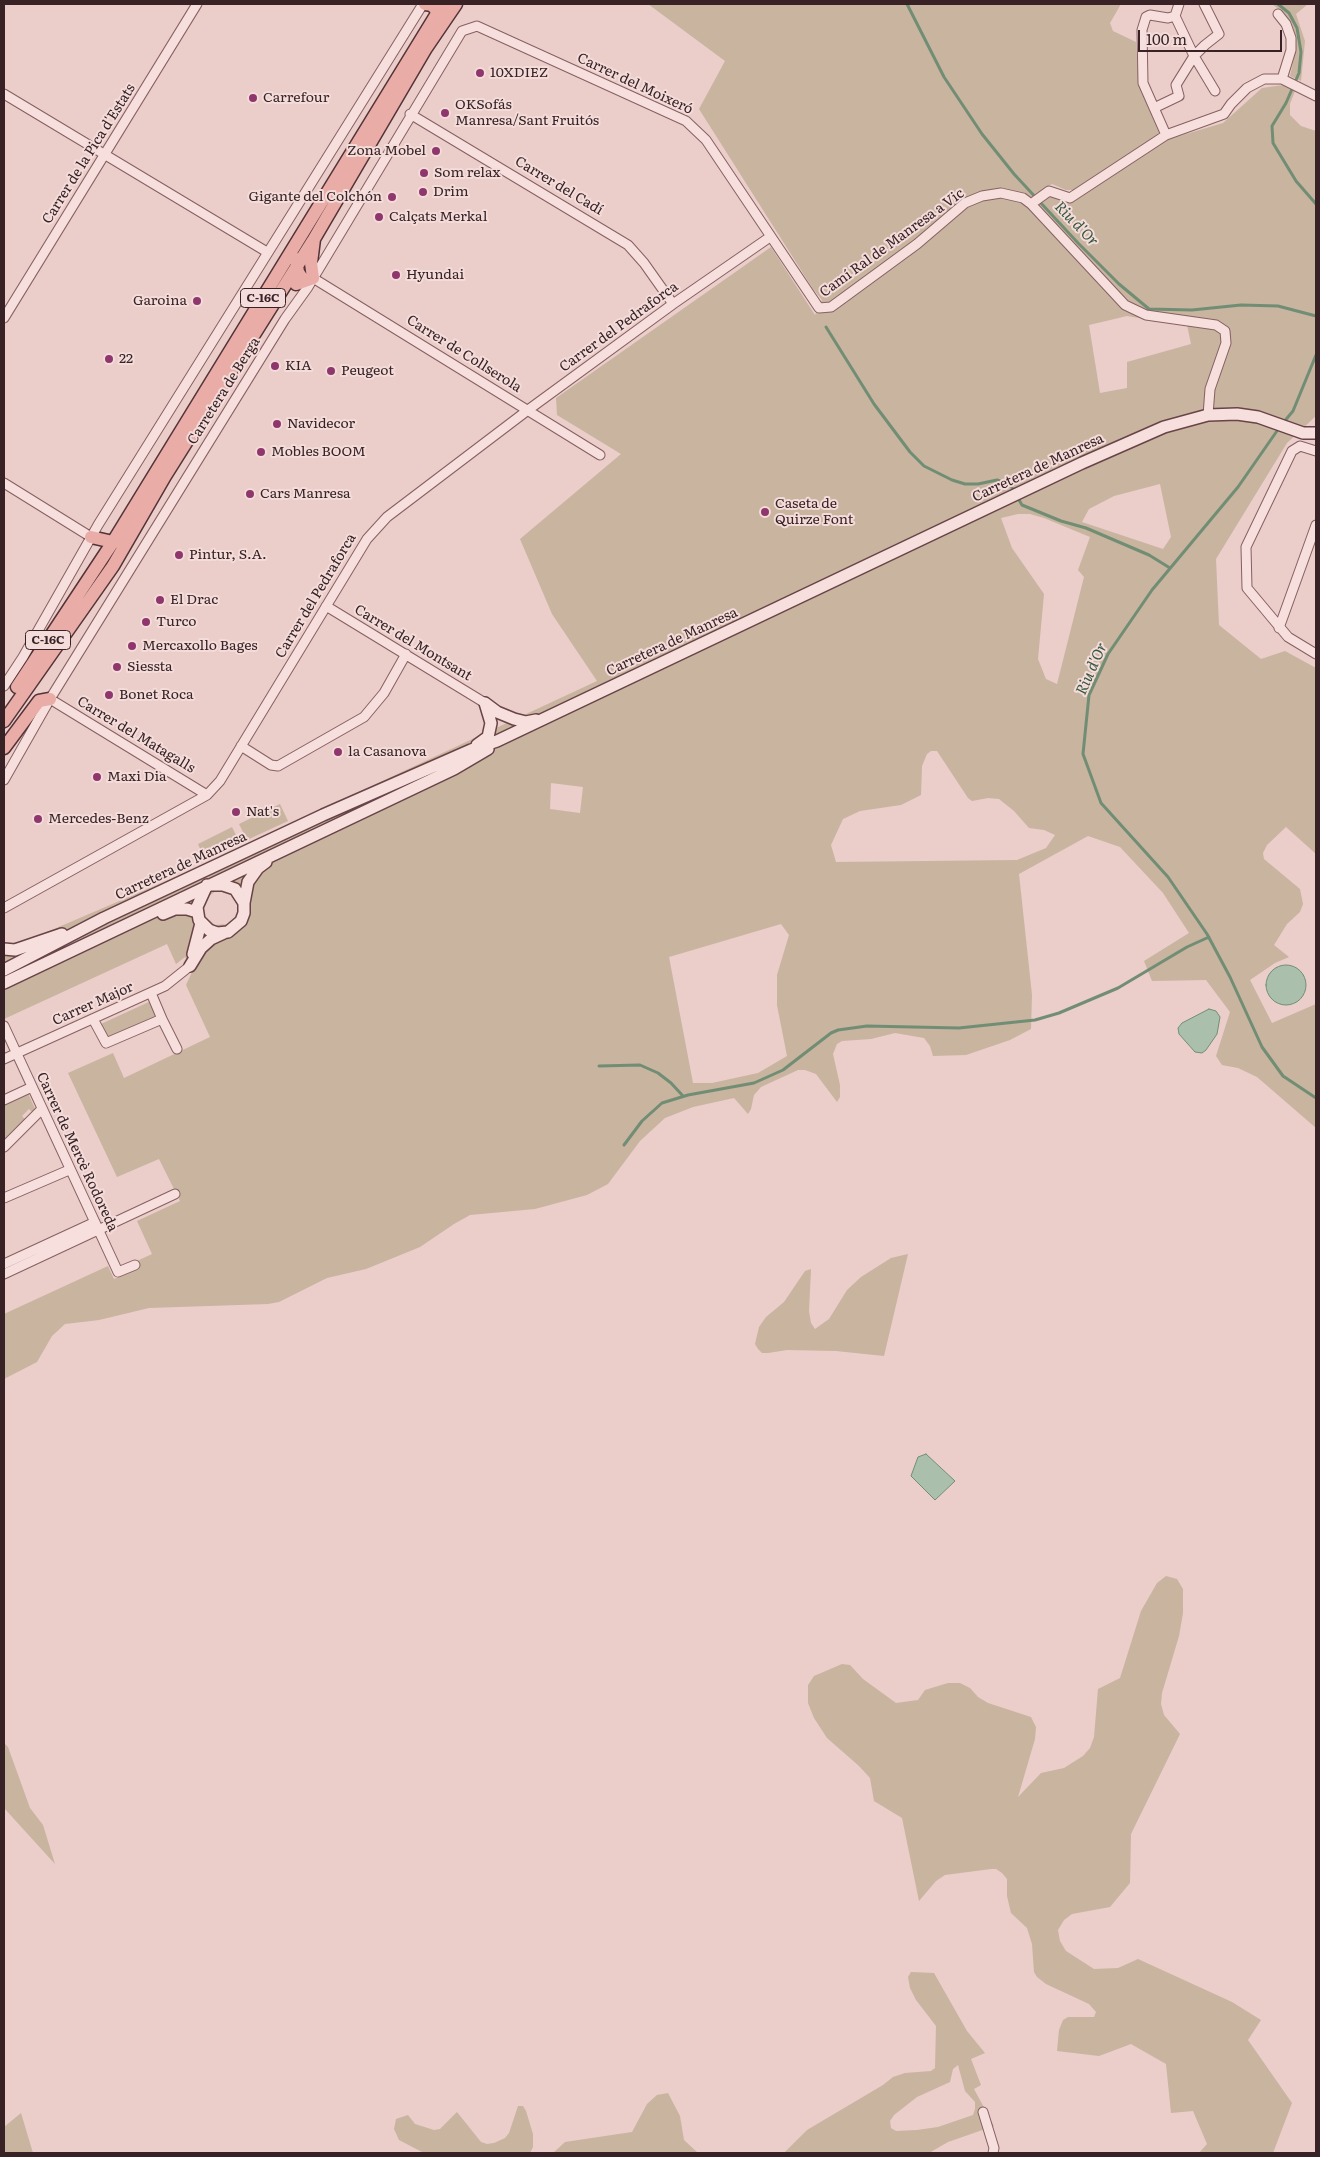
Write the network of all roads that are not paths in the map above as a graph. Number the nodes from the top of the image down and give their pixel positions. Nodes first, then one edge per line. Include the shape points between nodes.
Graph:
1 (198, 4) edge
2 (424, 4) edge
3 (456, 4) edge
4 (1179, 4) edge
5 (1204, 4) edge
6 (440, 7) edge
7 (1278, 14) dead end
8 (1175, 16) junction
9 (476, 26) joint
10 (426, 48) junction
11 (1193, 53) junction
12 (1285, 80) junction
13 (1215, 91) dead end
14 (4, 94) edge
15 (1316, 96) edge
16 (1154, 108) junction
17 (410, 114) junction
18 (1166, 135) junction
19 (354, 150) junction
20 (104, 154) junction
21 (1032, 203) junction
22 (770, 237) junction
23 (314, 239) junction
24 (267, 252) junction
25 (297, 263) junction
26 (312, 263) junction
27 (309, 279) junction
28 (673, 304) junction
29 (820, 307) joint
30 (268, 312) junction
31 (4, 318) edge
32 (248, 322) junction
33 (528, 410) junction
34 (1208, 415) junction
35 (1316, 433) edge
36 (1316, 451) edge
37 (600, 455) dead end
38 (165, 476) junction
39 (4, 483) edge
40 (1316, 525) edge
41 (91, 537) junction
42 (113, 542) junction
43 (80, 590) junction
44 (326, 606) junction
45 (1279, 628) junction
46 (406, 654) junction
47 (1316, 654) edge
48 (46, 660) junction
49 (4, 686) edge
50 (50, 699) junction
51 (485, 704) junction
52 (4, 707) edge
53 (542, 720) junction
54 (4, 721) edge
55 (4, 732) edge
56 (497, 741) junction
57 (241, 746) junction
58 (4, 748) edge
59 (471, 750) junction
60 (4, 780) edge
61 (207, 795) junction
62 (296, 828) junction
63 (280, 852) junction
64 (206, 885) junction
65 (244, 905) junction
66 (4, 908) edge
67 (104, 918) junction
68 (199, 918) junction
69 (130, 924) junction
70 (228, 932) junction
71 (4, 949) edge
72 (190, 966) junction
73 (4, 970) edge
74 (4, 983) edge
75 (151, 993) junction
76 (162, 1018) junction
77 (94, 1019) junction
78 (4, 1026) edge
79 (177, 1049) dead end
80 (17, 1054) junction
81 (4, 1059) edge
82 (32, 1087) junction
83 (4, 1100) edge
84 (42, 1109) junction
85 (4, 1147) edge
86 (69, 1170) junction
87 (175, 1194) dead end
88 (4, 1198) edge
89 (97, 1227) junction
90 (4, 1264) edge
91 (135, 1265) dead end
92 (4, 1274) edge
93 (982, 2112) dead end
94 (993, 2153) edge

1 - 20 street, Carrer de la Pica d'Estats
2 - 6 main road
2 - 24 street
3 - 10 main road, C-16C
4 - 8 street
5 - 11 street via 1219,34
6 - 10 main road via 441,16
6 - 19 main road, C-16C
7 - 12 street via 1291,38
8 - 11 street
8 - 16 street via 1168,18 1150,14 1142,30 1143,83
9 - 17 street, Carretera de Berga via 462,30
9 - 22 street, Carrer del Moixeró via 686,120 706,140
10 - 23 main road, C-16C
11 - 13 street
11 - 16 street via 1176,84 1179,96
12 - 15 street
12 - 18 street via 1264,79 1248,88 1224,114
14 - 20 street
16 - 18 street
17 - 27 street, Carretera de Berga
17 - 28 street, Carrer del Cadí via 628,245
18 - 21 street via 1070,198 1045,192
19 - 25 main road via 347,171 296,254
19 - 32 main road, C-16C
20 - 24 street
20 - 31 street, Carrer de la Pica d'Estats
21 - 29 street, Camí Ral de Manresa a Vic via 1002,193 965,203 917,244 831,307
21 - 34 street via 1125,305 1146,315 1216,325 1225,331 1226,343 1210,389
22 - 28 street, Carrer del Pedraforca
22 - 29 street, Carrer del Moixeró
23 - 25 main road, C-16C
23 - 26 main road
24 - 41 street
25 - 26 main road
25 - 27 main road via 298,272
25 - 30 main road, C-16C
25 - 32 main road via 289,264 262,309
26 - 27 main road
27 - 30 main road via 287,288
27 - 33 street, Carrer de Collserola
27 - 50 street, Carretera de Berga
28 - 33 street, Carrer del Pedraforca
30 - 38 main road, C-16C
32 - 42 main road, C-16C
33 - 37 street, Carrer de Collserola
33 - 44 street, Carrer del Pedraforca via 387,517 367,539
34 - 35 main road, Carretera de Manresa via 1258,417 1303,433
34 - 53 main road, Carretera de Manresa via 1164,427
36 - 45 street via 1300,446 1292,451 1246,547 1246,588
38 - 42 main road via 150,493 120,541
38 - 48 main road, C-16C via 113,566
39 - 41 street
40 - 45 street
41 - 42 main road
41 - 43 main road via 97,550
41 - 49 street
42 - 43 main road, C-16C
43 - 52 main road, C-16C
44 - 46 street, Carrer del Montsant
44 - 57 street, Carrer del Pedraforca
45 - 47 street
46 - 51 street, Carrer del Montsant
46 - 57 street via 384,693 364,717 278,766
48 - 54 main road, C-16C
48 - 55 main road
50 - 58 main road via 39,701
50 - 60 street, Carretera de Berga
50 - 61 street, Carrer del Matagalls
51 - 53 main road via 514,720
51 - 59 main road via 491,723 488,737
53 - 56 main road, Carretera de Manresa
56 - 59 main road, Carretera de Manresa
56 - 63 main road via 454,769
57 - 61 street, Carrer del Pedraforca via 220,782
59 - 62 main road, Carretera de Manresa
61 - 66 street, Carrer del Pedraforca
62 - 64 main road via 218,873
62 - 67 main road, Carretera de Manresa
63 - 64 main road
63 - 65 main road via 258,868 248,882
64 - 65 main road via 229,886 240,895
64 - 67 main road via 194,884 152,904
64 - 68 main road via 198,901
64 - 69 main road
65 - 70 main road via 242,921
67 - 71 main road via 15,950
67 - 73 main road
68 - 69 main road via 187,909 175,909
68 - 70 main road via 210,930
68 - 72 main road
69 - 74 main road
70 - 72 main road via 211,939
72 - 75 street, Carrer Major
75 - 76 street
75 - 77 street, Carrer Major
76 - 77 street via 106,1044
76 - 79 street
77 - 80 street, Carrer Major
78 - 80 street, Carrer de Mercè Rodoreda
80 - 81 street, Carrer Major
80 - 82 street, Carrer de Mercè Rodoreda
82 - 83 street
82 - 84 street, Carrer de Mercè Rodoreda
84 - 85 street
84 - 86 street, Carrer de Mercè Rodoreda
86 - 88 street
86 - 89 street, Carrer de Mercè Rodoreda
87 - 89 street
89 - 90 street
89 - 91 street, Carrer de Mercè Rodoreda via 118,1272
89 - 92 street
93 - 94 street

